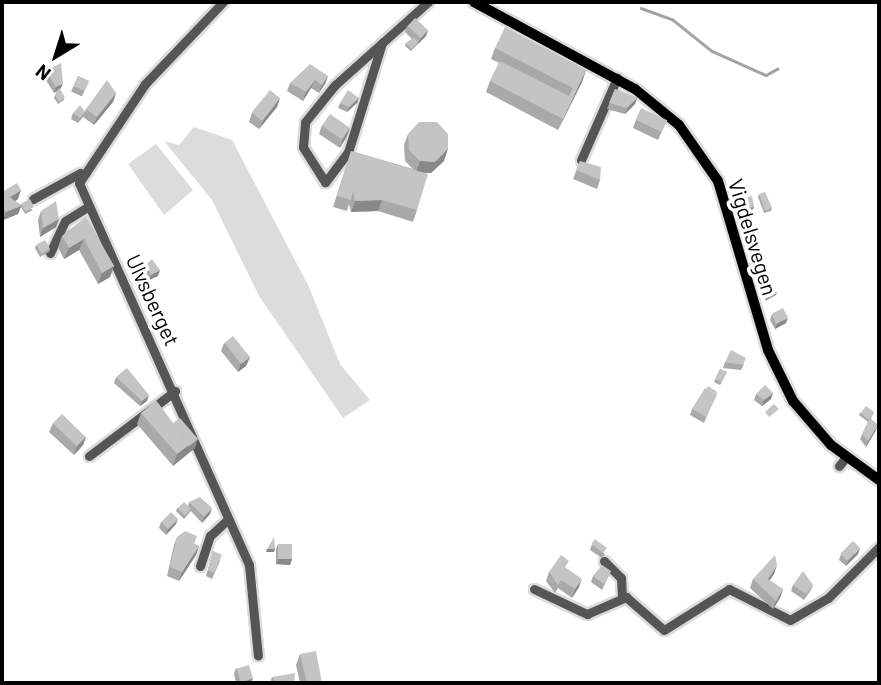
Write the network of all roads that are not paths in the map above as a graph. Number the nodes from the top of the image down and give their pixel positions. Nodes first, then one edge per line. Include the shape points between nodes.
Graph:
1 (223, 2) edge
2 (428, 2) edge
3 (474, 2) edge
4 (382, 43) junction
5 (617, 78) junction
6 (581, 160) edge
7 (80, 173) junction
8 (33, 199) edge
9 (87, 207) junction
10 (50, 253) edge
11 (175, 391) junction
12 (89, 456) dead end
13 (879, 480) edge
14 (228, 520) junction
15 (879, 547) edge
16 (604, 561) dead end
17 (200, 566) dead end
18 (534, 589) dead end
19 (622, 596) junction
20 (258, 656) dead end

1 - 7 street via 177,44
2 - 4 street
3 - 5 main road, Vigdelsvegen
4 - 4 street via 348,152 325,182 303,147 305,122
5 - 6 street
5 - 13 main road, Vigdelsvegen via 664,110 708,163 781,379 842,462
7 - 8 street
7 - 9 street, Ulvsberget
9 - 10 street via 65,221
9 - 11 street, Ulvsberget
11 - 12 street
11 - 14 street, Ulvsberget
14 - 17 street via 210,536
14 - 20 street, Ulvsberget via 249,565
15 - 19 street via 828,598 790,620 729,589 664,630
16 - 19 street via 621,578
18 - 19 street via 587,614

